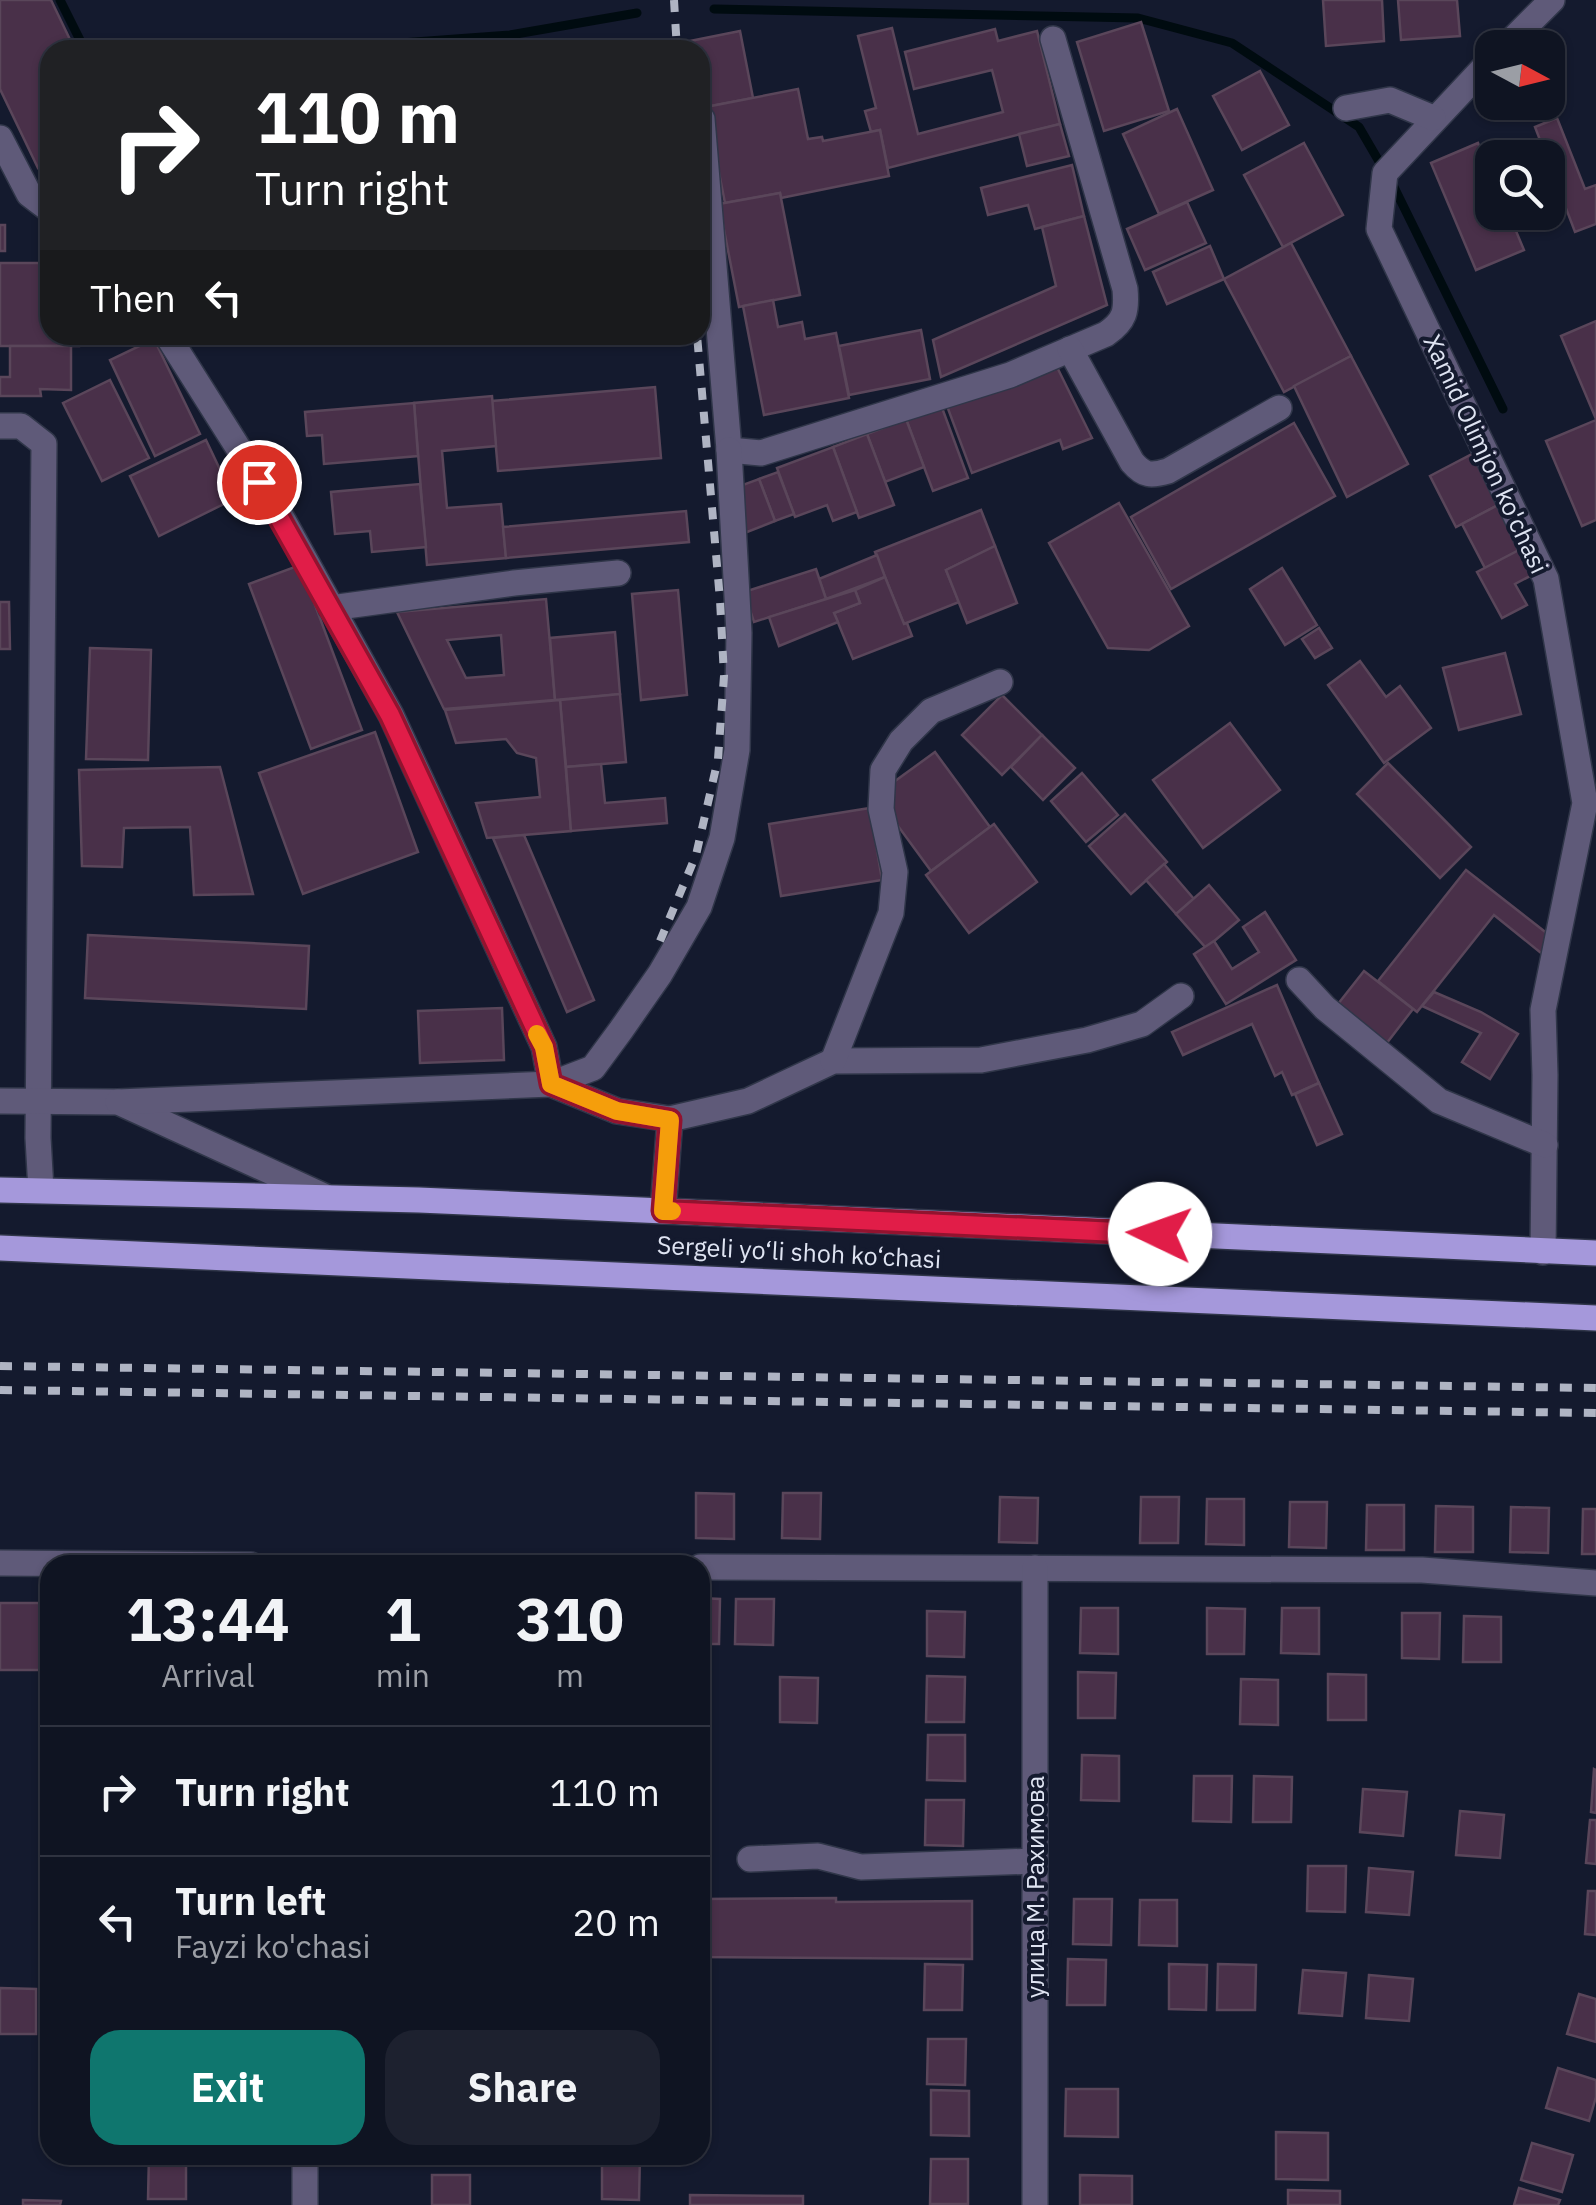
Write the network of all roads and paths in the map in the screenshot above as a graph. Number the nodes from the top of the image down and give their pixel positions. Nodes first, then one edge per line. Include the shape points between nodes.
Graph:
1 (1552, 0) edge
2 (1522, 30) edge
3 (1053, 39) dead end
4 (1475, 76) edge
5 (1346, 108) dead end
6 (1433, 118) junction
7 (0, 138) edge
8 (40, 202) edge
9 (710, 221) edge
10 (173, 345) edge
11 (1070, 349) junction
12 (1279, 408) dead end
13 (0, 426) edge
14 (728, 450) junction
15 (618, 573) dead end
16 (332, 608) junction
17 (1000, 682) dead end
18 (1299, 980) dead end
19 (1181, 996) dead end
20 (832, 1061) junction
21 (551, 1084) junction
22 (0, 1101) edge
23 (39, 1101) junction
24 (118, 1102) junction
25 (670, 1120) junction
26 (1544, 1145) junction
27 (0, 1190) edge
28 (40, 1190) junction
29 (326, 1197) junction
30 (663, 1211) junction
31 (0, 1248) edge
32 (1543, 1252) junction
33 (1596, 1253) edge
34 (1596, 1318) edge
35 (0, 1563) edge
36 (40, 1563) edge
37 (710, 1567) edge
38 (1035, 1568) junction
39 (1596, 1583) edge
40 (750, 1859) dead end
41 (1035, 1860) junction
42 (305, 2165) edge
43 (305, 2205) edge
44 (1034, 2205) edge

1 - 2 street
3 - 11 street via 1127,310 1106,334
4 - 6 street
5 - 6 street via 1390,100
6 - 26 street, Xamid Olimjon ko'chasi via 1389,168 1379,228 1546,579 1585,803 1543,1010
7 - 8 street
9 - 14 street
10 - 16 street
11 - 12 street via 1132,462 1152,476
11 - 14 street via 1010,375 791,444 760,452
13 - 23 street via 21,426 44,444
14 - 21 street via 740,634 737,750 722,838 698,908 622,1030 593,1068
15 - 16 street
16 - 21 street via 390,715 544,1047
17 - 20 street via 932,711 900,741 883,770 882,809 895,872 891,913
18 - 26 street via 1439,1100
19 - 20 street via 1142,1024 981,1060
20 - 25 street via 748,1101
21 - 24 street
21 - 25 street via 617,1111
22 - 23 street
23 - 24 street
23 - 28 street
24 - 29 street
25 - 30 street
26 - 32 street, Xamid Olimjon ko'chasi
27 - 28 main road, Sergeli yo‘li shoh ko‘chasi
28 - 29 main road, Sergeli yo‘li shoh ko‘chasi
29 - 30 main road, Sergeli yo‘li shoh ko‘chasi
30 - 32 main road, Sergeli yo‘li shoh ko‘chasi
31 - 34 main road, Sergeli yo‘li shoh ko‘chasi
32 - 33 main road, Sergeli yo‘li shoh ko‘chasi
35 - 36 street
37 - 38 street
38 - 39 street via 1422,1570
38 - 41 street, улица М. Рахимова
40 - 41 street via 818,1856 861,1867
41 - 44 street, улица М. Рахимова
42 - 43 street

